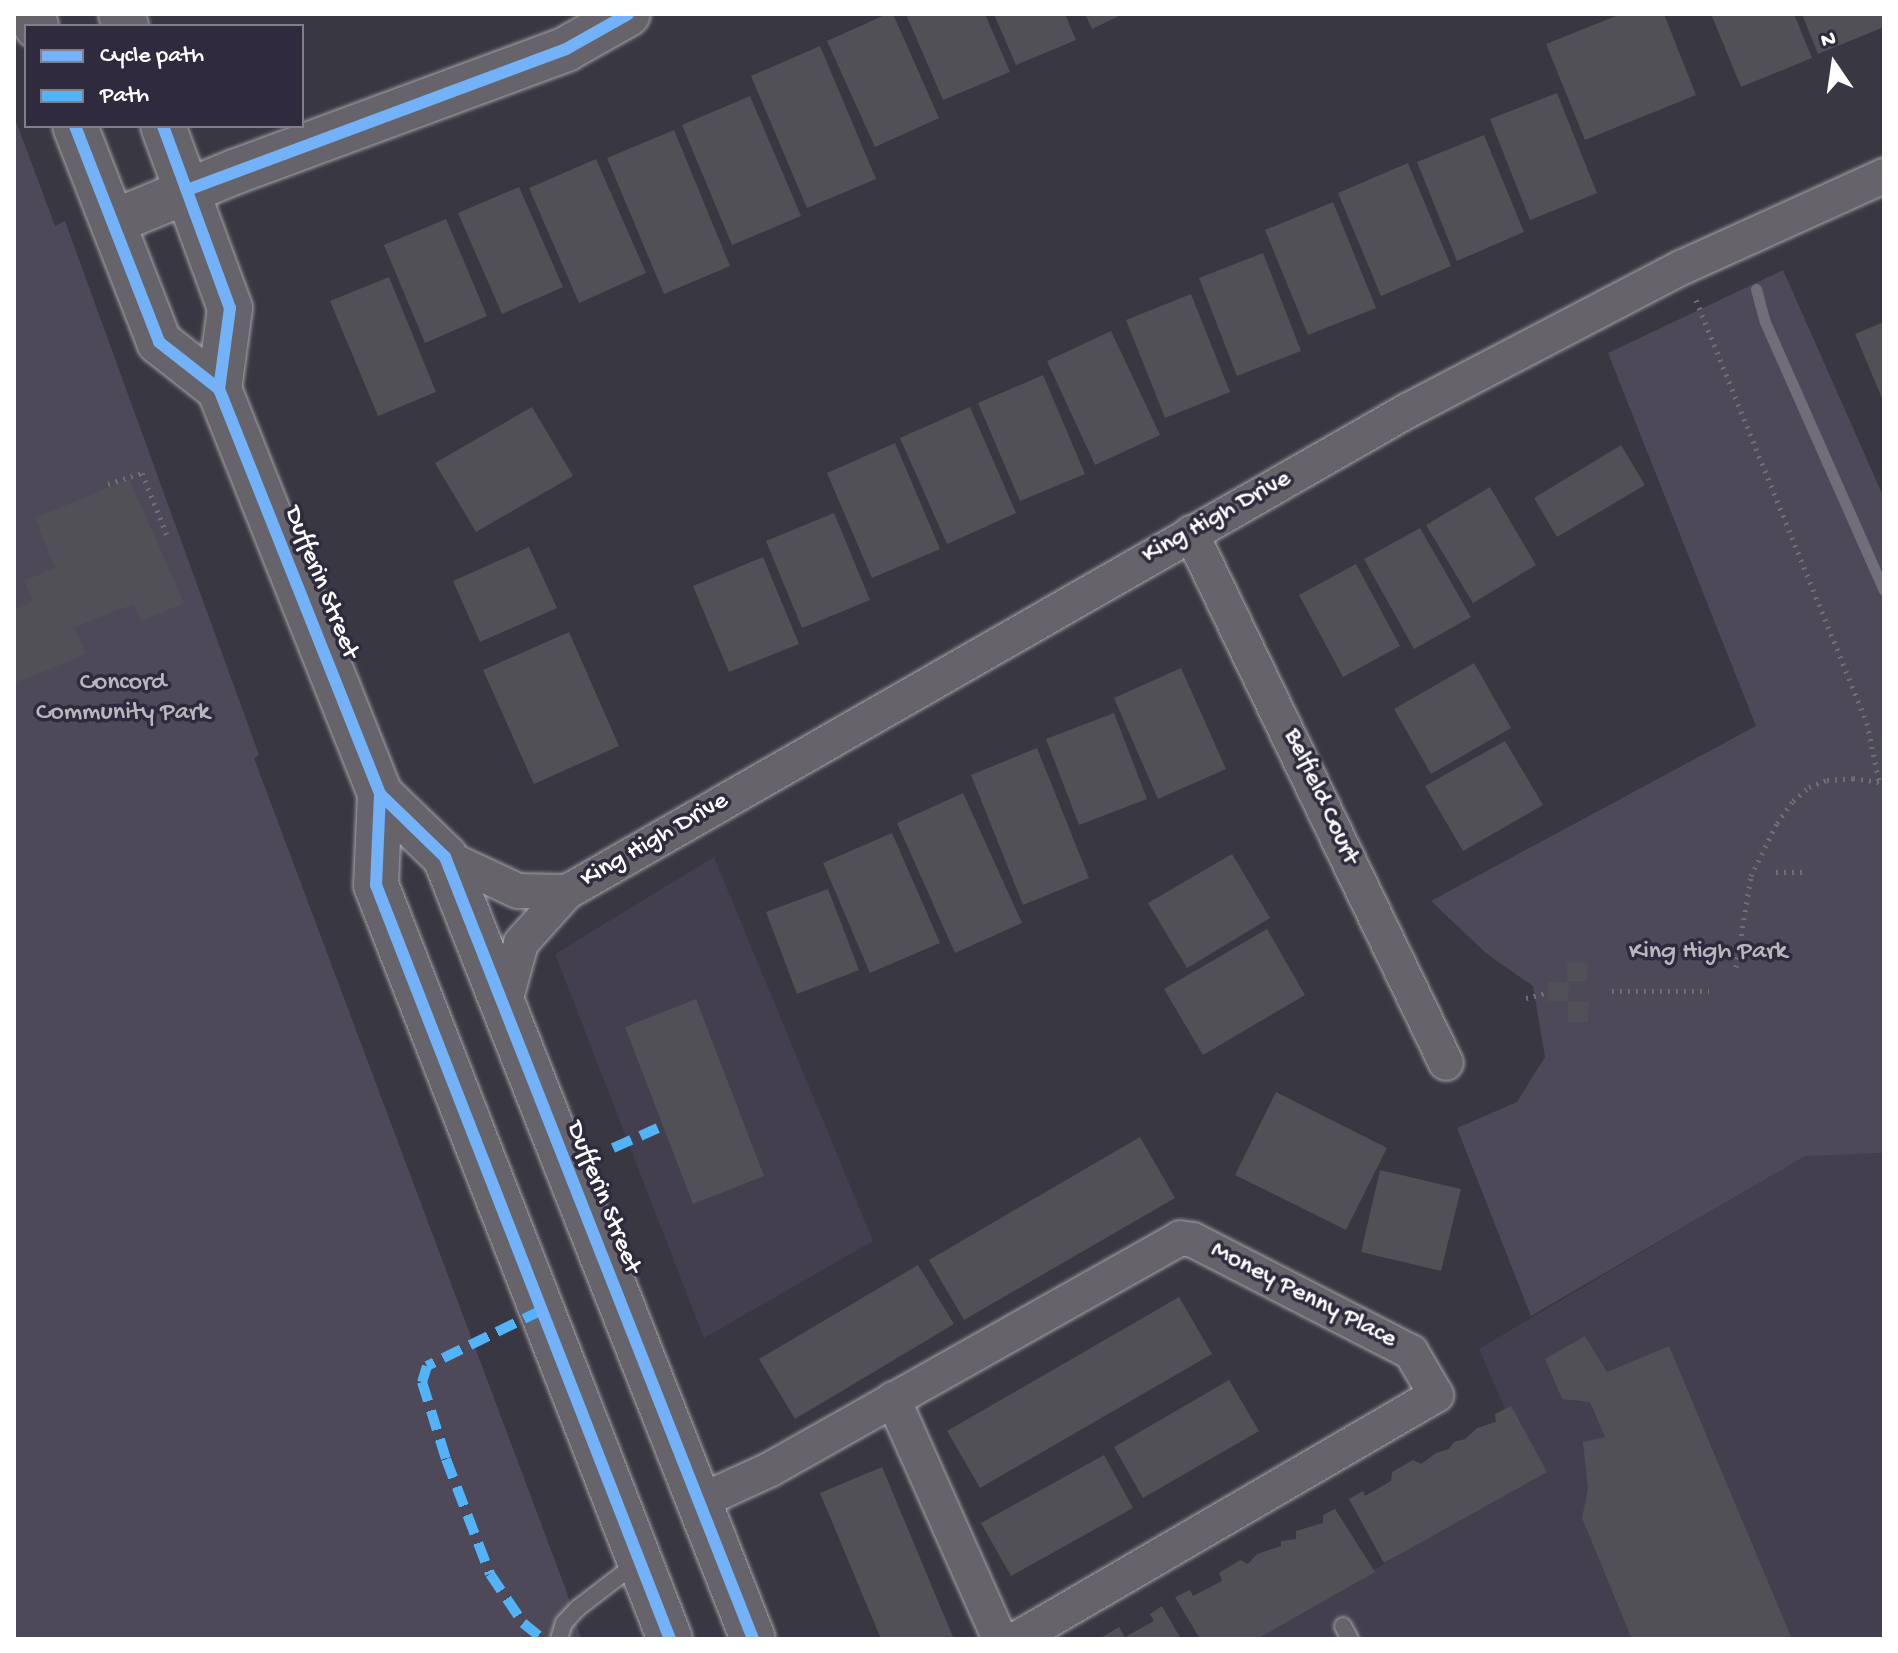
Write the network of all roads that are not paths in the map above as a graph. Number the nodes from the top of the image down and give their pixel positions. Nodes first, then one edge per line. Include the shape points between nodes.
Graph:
1 (628, 14) edge
2 (76, 128) edge
3 (164, 128) edge
4 (1884, 176) edge
5 (187, 190) junction
6 (113, 222) junction
7 (219, 389) junction
8 (1191, 533) junction
9 (380, 794) junction
10 (445, 857) junction
11 (567, 892) junction
12 (503, 1009) junction
13 (1446, 1063) dead end
14 (893, 1399) junction
15 (699, 1502) junction
16 (645, 1575) junction
17 (559, 1639) edge
18 (670, 1639) edge
19 (677, 1639) edge
20 (753, 1639) edge
21 (1000, 1639) edge
22 (1016, 1639) edge

1 - 5 main road via 566,49
2 - 6 main road
3 - 5 main road, Dufferin Street
4 - 8 street, King High Drive via 1683,267 1407,411
5 - 6 main road
5 - 7 main road, Dufferin Street via 230,308
6 - 7 main road via 159,342
7 - 9 main road, Dufferin Street
8 - 11 street, King High Drive
8 - 13 street, Belfield Court
9 - 10 main road, Dufferin Street
9 - 16 main road, Dufferin Street via 376,885
10 - 11 street, King High Drive via 518,891
10 - 12 main road, Dufferin Street
11 - 12 street, King High Drive via 521,943
12 - 15 main road, Dufferin Street
14 - 15 street, Money Penny Place via 769,1470
14 - 21 street
14 - 22 street, Money Penny Place via 1180,1238 1411,1352 1436,1395
15 - 20 main road, Dufferin Street
16 - 17 lane via 578,1608 564,1623
16 - 18 main road, Dufferin Street
16 - 19 main road

